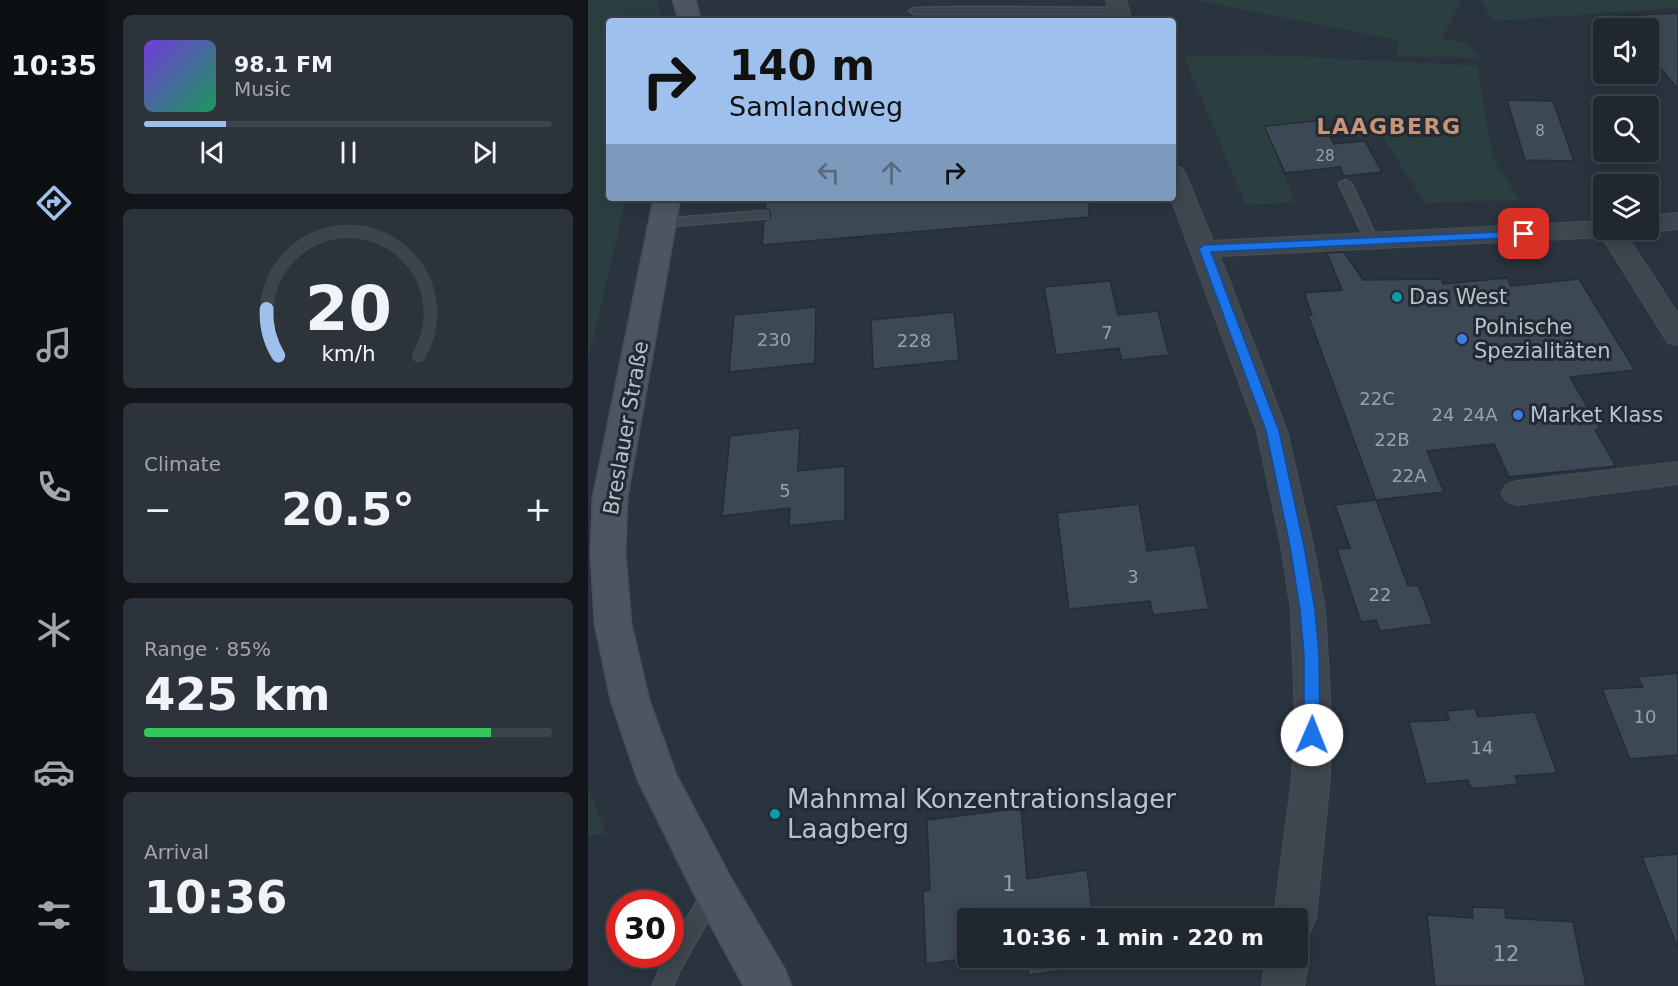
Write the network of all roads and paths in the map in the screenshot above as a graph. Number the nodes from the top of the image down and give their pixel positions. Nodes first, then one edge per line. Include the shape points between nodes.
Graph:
1 (684, 0) edge
2 (914, 11) dead end
3 (1119, 11) edge
4 (689, 18) edge
5 (1176, 180) edge
6 (1345, 183) dead end
7 (664, 211) edge
8 (764, 215) dead end
9 (1678, 221) edge
10 (1659, 223) edge
11 (1593, 230) edge
12 (1617, 240) edge
13 (1372, 241) junction
14 (1204, 249) junction
15 (1678, 336) edge
16 (1678, 472) edge
17 (1517, 493) dead end
18 (716, 891) junction
19 (1296, 908) edge
20 (1286, 968) edge
21 (663, 986) edge
22 (769, 986) edge
23 (1283, 986) edge

1 - 4 street
2 - 3 lane
5 - 14 street
6 - 13 lane
7 - 8 lane
7 - 18 street, Breslauer Straße via 610,498 608,554 614,624 630,700 658,780
9 - 10 street
11 - 13 street
12 - 15 street
13 - 14 street
14 - 19 street via 1272,431 1308,610 1313,713 1311,778
16 - 17 street
18 - 21 lane via 671,965
18 - 22 street, Breslauer Straße
20 - 23 street

